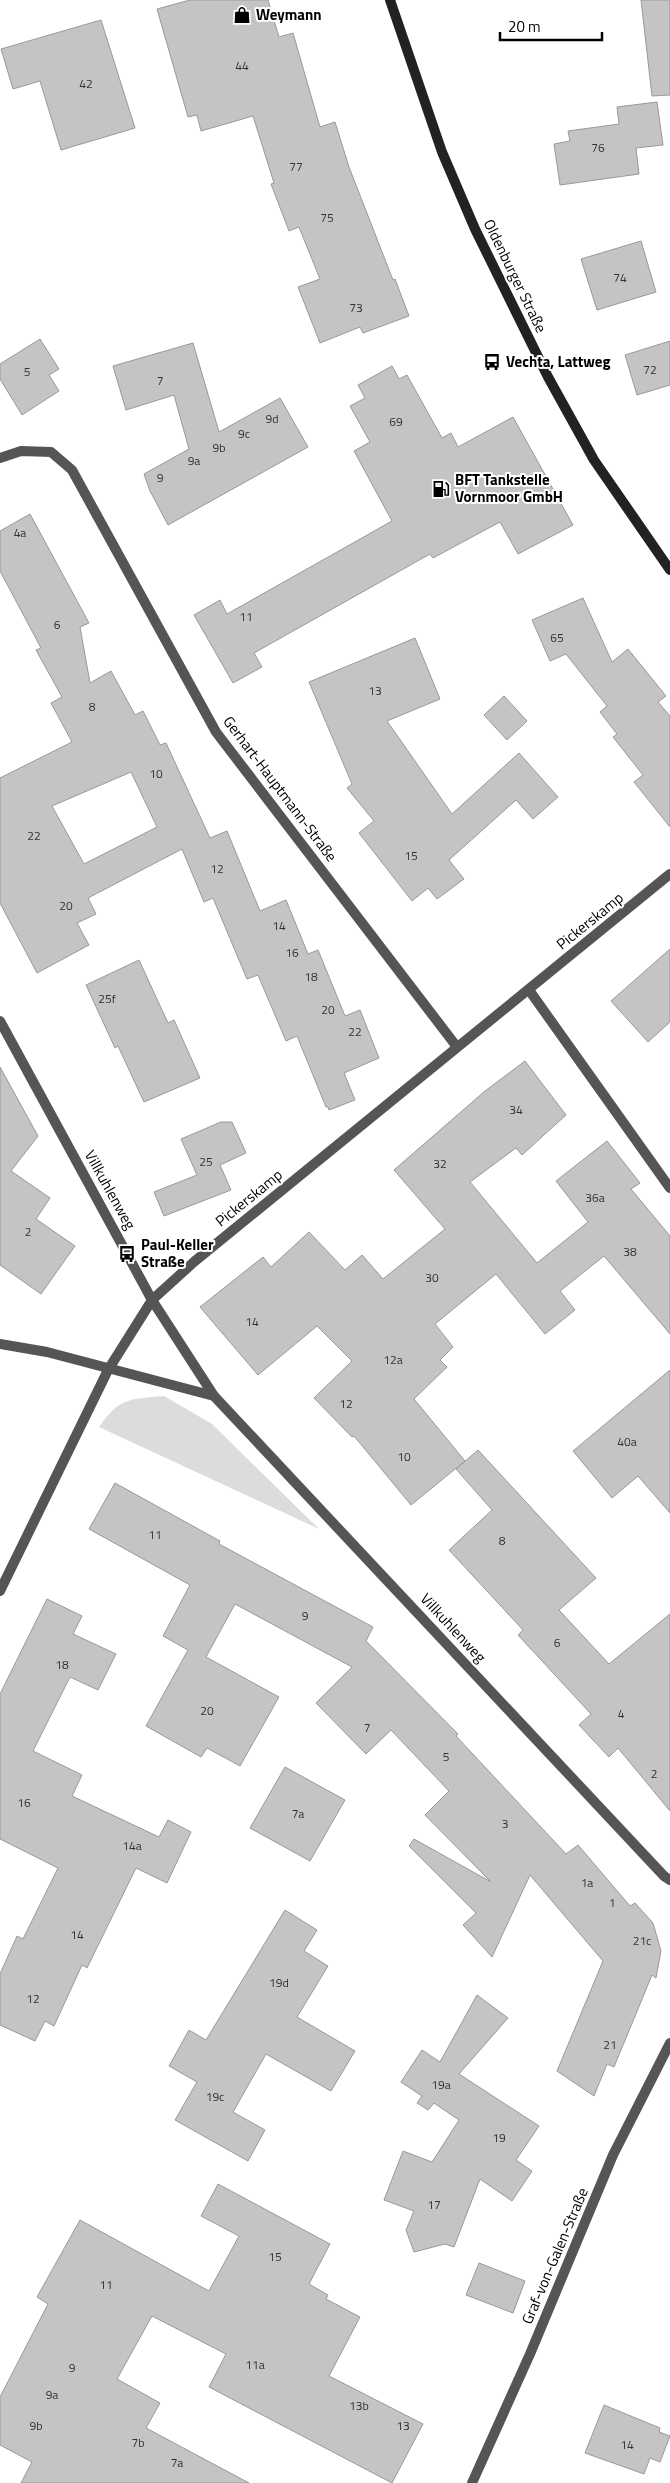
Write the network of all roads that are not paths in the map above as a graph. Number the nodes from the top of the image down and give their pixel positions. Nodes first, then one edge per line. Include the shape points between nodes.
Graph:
1 (390, 0) edge
2 (0, 458) edge
3 (670, 570) edge
4 (670, 874) edge
5 (529, 990) junction
6 (0, 1021) edge
7 (457, 1047) junction
8 (670, 1188) edge
9 (152, 1300) junction
10 (0, 1344) edge
11 (108, 1370) junction
12 (214, 1396) junction
13 (0, 1591) edge
14 (670, 1880) edge
15 (670, 2042) edge
16 (472, 2483) edge

1 - 3 main road, Oldenburger Straße via 442,152 475,229 548,377 594,460
2 - 7 street, Gerhart-Hauptmann-Straße via 21,451 51,452 72,470 216,732
4 - 5 street, Pickerskamp
5 - 7 street, Pickerskamp
5 - 8 street
6 - 9 street, Villkuhlenweg
7 - 9 street, Pickerskamp via 195,1261
9 - 11 street, Pickerskamp
9 - 12 street, Villkuhlenweg
10 - 11 street via 47,1352
11 - 12 street
11 - 13 street, Pickerskamp
12 - 14 street, Villkuhlenweg
15 - 16 street, Graf-von-Galen-Straße via 613,2156

